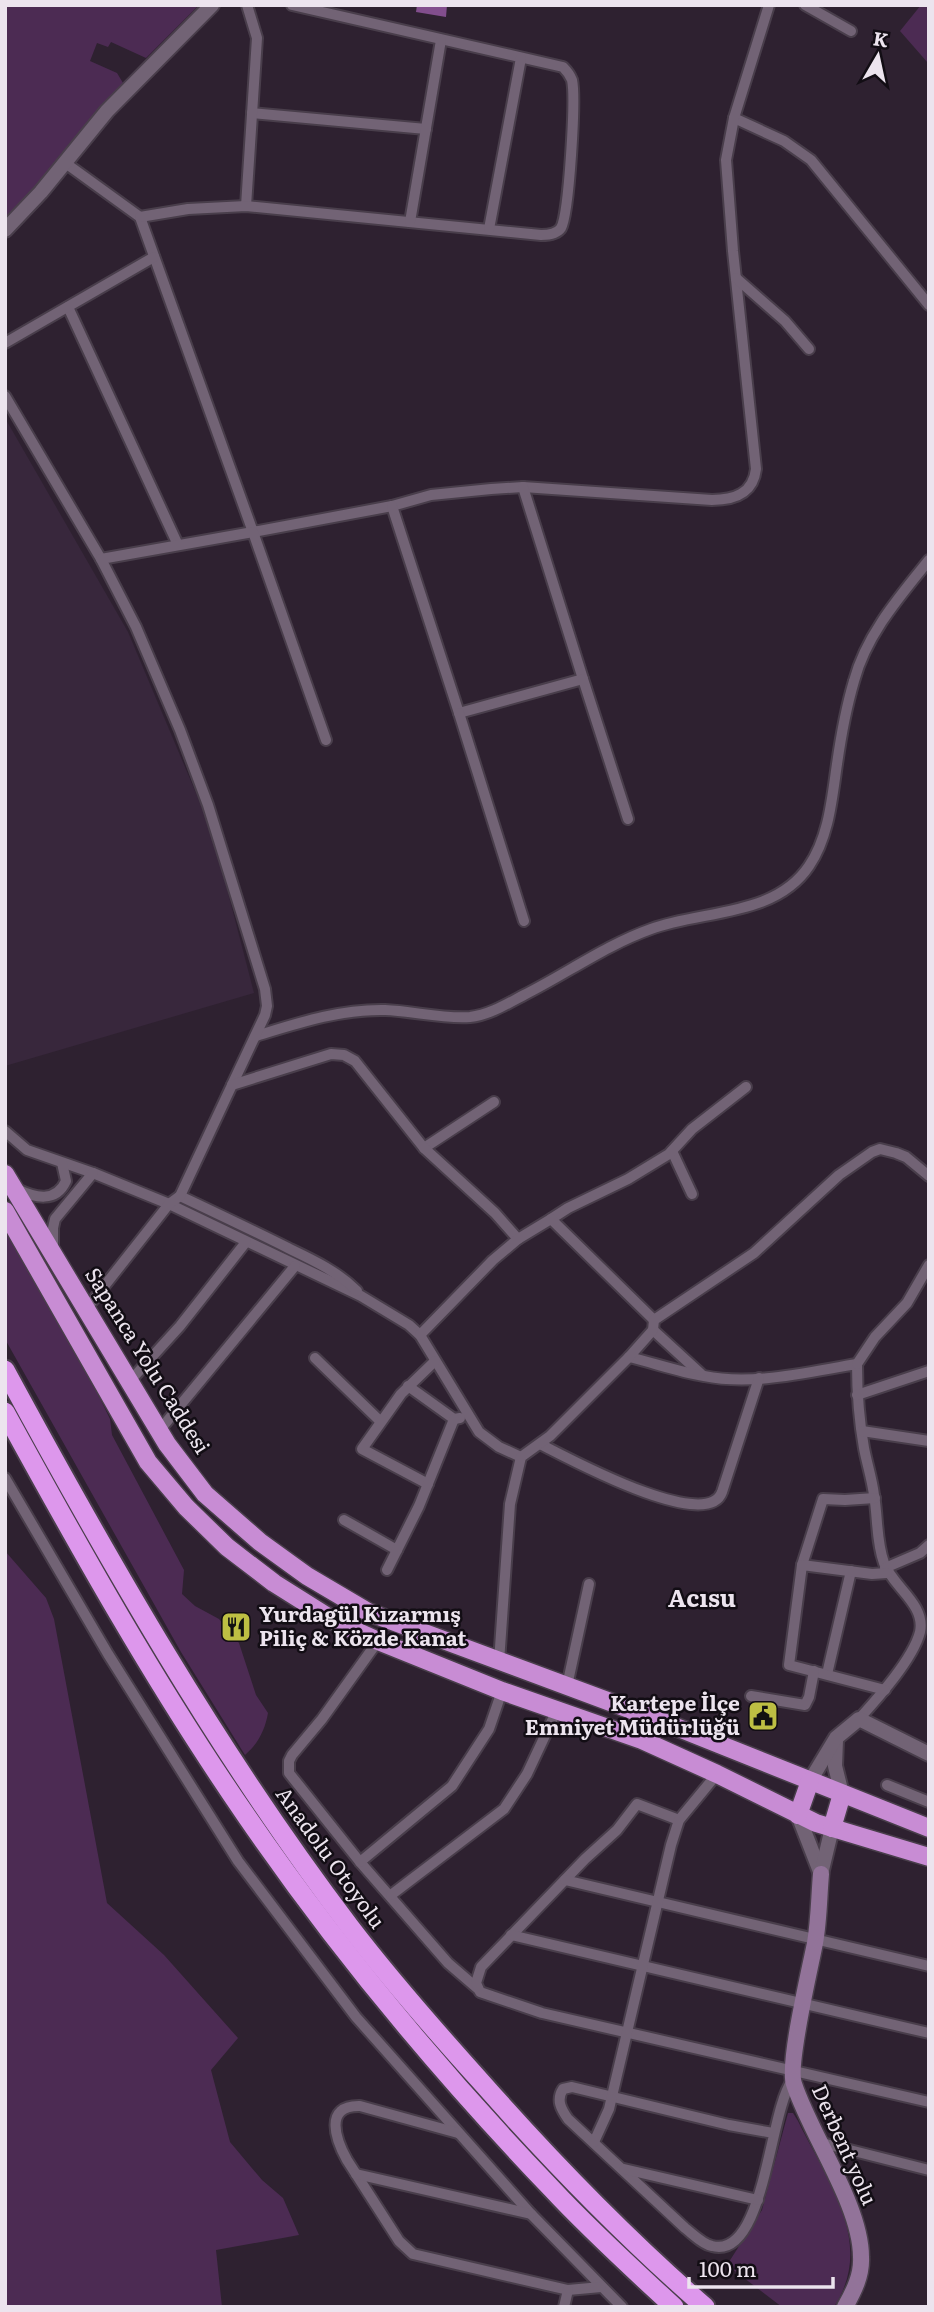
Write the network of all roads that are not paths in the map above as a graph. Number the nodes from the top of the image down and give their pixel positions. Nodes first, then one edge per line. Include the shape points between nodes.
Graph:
1 (212, 5) edge
2 (247, 5) edge
3 (292, 5) edge
4 (769, 5) edge
5 (805, 5) edge
6 (851, 31) dead end
7 (441, 40) junction
8 (521, 58) junction
9 (252, 113) junction
10 (734, 118) junction
11 (426, 129) junction
12 (64, 162) junction
13 (246, 206) junction
14 (140, 217) junction
15 (410, 222) junction
16 (489, 229) junction
17 (5, 230) edge
18 (154, 257) junction
19 (736, 278) junction
20 (929, 305) edge
21 (68, 307) junction
22 (5, 343) edge
23 (809, 349) dead end
24 (5, 396) edge
25 (523, 487) junction
26 (392, 506) junction
27 (253, 532) junction
28 (177, 545) junction
29 (101, 559) junction
30 (929, 560) edge
31 (583, 679) junction
32 (459, 713) junction
33 (326, 740) dead end
34 (628, 819) dead end
35 (524, 921) dead end
36 (256, 1036) junction
37 (232, 1086) junction
38 (746, 1087) dead end
39 (494, 1102) dead end
40 (5, 1131) edge
41 (424, 1148) junction
42 (672, 1151) junction
43 (62, 1163) junction
44 (93, 1173) junction
45 (929, 1176) edge
46 (9, 1180) edge
47 (692, 1194) dead end
48 (180, 1196) junction
49 (169, 1204) junction
50 (5, 1211) edge
51 (551, 1219) junction
52 (518, 1239) junction
53 (246, 1242) junction
54 (53, 1251) junction
55 (929, 1265) edge
56 (295, 1266) junction
57 (361, 1296) junction
58 (87, 1308) junction
59 (653, 1325) junction
60 (420, 1335) junction
61 (629, 1357) junction
62 (315, 1358) dead end
63 (435, 1361) junction
64 (857, 1364) junction
65 (5, 1370) edge
66 (929, 1371) edge
67 (704, 1376) junction
68 (759, 1378) junction
69 (130, 1381) junction
70 (408, 1385) junction
71 (857, 1395) junction
72 (5, 1412) edge
73 (468, 1416) junction
74 (454, 1419) junction
75 (380, 1420) junction
76 (159, 1431) junction
77 (862, 1431) junction
78 (929, 1441) edge
79 (540, 1444) junction
80 (521, 1457) junction
81 (5, 1478) edge
82 (428, 1484) junction
83 (875, 1497) junction
84 (344, 1520) dead end
85 (929, 1545) edge
86 (397, 1550) junction
87 (802, 1564) junction
88 (387, 1570) dead end
89 (886, 1570) junction
90 (851, 1571) junction
91 (589, 1584) dead end
92 (924, 1631) edge
93 (378, 1641) junction
94 (499, 1662) junction
95 (814, 1671) junction
96 (827, 1674) junction
97 (567, 1686) junction
98 (885, 1690) junction
99 (502, 1691) junction
100 (751, 1696) dead end
101 (557, 1710) junction
102 (859, 1719) junction
103 (836, 1738) junction
104 (929, 1754) edge
105 (717, 1774) junction
106 (810, 1781) junction
107 (887, 1785) dead end
108 (842, 1794) junction
109 (929, 1802) edge
110 (798, 1815) junction
111 (679, 1820) junction
112 (832, 1828) junction
113 (929, 1828) edge
114 (929, 1857) edge
115 (360, 1862) junction
116 (821, 1874) junction
117 (565, 1880) junction
118 (391, 1895) junction
119 (658, 1902) junction
120 (511, 1935) junction
121 (815, 1939) junction
122 (929, 1966) edge
123 (643, 1967) junction
124 (477, 1988) junction
125 (803, 2004) junction
126 (628, 2033) junction
127 (929, 2034) edge
128 (793, 2076) junction
129 (612, 2096) junction
130 (929, 2102) edge
131 (458, 2133) junction
132 (773, 2133) junction
133 (594, 2142) junction
134 (818, 2142) junction
135 (623, 2169) junction
136 (929, 2170) edge
137 (356, 2174) junction
138 (758, 2200) junction
139 (531, 2214) junction
140 (601, 2287) junction
141 (568, 2290) junction
142 (845, 2306) edge
143 (564, 2307) edge
144 (622, 2307) edge
145 (674, 2307) edge
146 (705, 2307) edge

1 - 12 street via 107,111
2 - 9 street via 257,38
3 - 7 street
4 - 10 street
5 - 6 street
7 - 8 street
7 - 11 street
8 - 16 street
8 - 16 street via 563,67 572,79 564,216 561,227 549,235
9 - 11 street
9 - 13 street
10 - 19 street via 726,169
10 - 20 street via 784,141 811,160
11 - 15 street
12 - 14 street
12 - 17 street
13 - 14 street
13 - 15 street
14 - 18 street
15 - 16 street
18 - 21 street
18 - 27 street
19 - 23 street
19 - 25 street via 756,469 750,487 727,500
21 - 22 street
21 - 28 street
24 - 29 street
25 - 26 street via 431,495
25 - 31 street
26 - 27 street
26 - 32 street
27 - 28 street
27 - 33 street
28 - 29 street
29 - 36 street via 180,730 216,829 265,989 267,1006
30 - 36 street via 882,623 858,667 818,849 801,877 785,890 748,907 648,930 486,1013 470,1017 354,1012
31 - 32 street
31 - 34 street
32 - 35 street
36 - 37 street
37 - 41 street via 331,1054 344,1055 355,1061
37 - 48 street
38 - 42 street via 692,1129
39 - 41 street
40 - 43 street via 27,1150
41 - 52 street
42 - 47 street
42 - 51 street via 628,1180
43 - 44 street
43 - 46 street via 66,1181 54,1195 33,1196
44 - 49 street
44 - 54 street via 55,1219
45 - 59 street via 906,1157 880,1149 872,1152 839,1175 754,1253
46 - 54 highway, Sapanca Yolu Caddesi
48 - 49 street
48 - 57 street via 317,1263
49 - 53 street
49 - 58 street
50 - 93 highway via 148,1462 186,1507 227,1548 274,1583 336,1622
51 - 52 street
51 - 59 street
52 - 60 street
53 - 56 street
53 - 69 street
54 - 58 highway, Sapanca Yolu Caddesi
55 - 64 street via 907,1304
56 - 57 street
56 - 76 street
57 - 60 street
58 - 69 highway, Sapanca Yolu Caddesi
59 - 61 street
59 - 67 street
60 - 63 street
61 - 67 street
61 - 79 street
62 - 75 street
63 - 70 street
63 - 73 street
64 - 68 street
64 - 71 street
65 - 146 highway, Anadolu Otoyolu via 190,1693 352,1929 506,2110
66 - 71 street
67 - 68 street
68 - 79 street via 722,1492 718,1500 707,1504 649,1495
69 - 76 highway, Sapanca Yolu Caddesi
70 - 74 street
70 - 75 street
71 - 77 street
72 - 145 highway, Anadolu Otoyolu via 176,1709 289,1877 434,2060 553,2191
73 - 74 street
73 - 80 street via 486,1438
74 - 82 street
75 - 82 street via 362,1449
76 - 94 highway, Sapanca Yolu Caddesi via 205,1494 307,1576 368,1612
77 - 78 street
77 - 83 street
79 - 80 street
80 - 94 street via 510,1504
81 - 131 street via 238,1861 356,2017
82 - 86 street
83 - 87 street via 823,1499
83 - 89 street via 878,1542
84 - 86 street
85 - 89 street
86 - 88 street
87 - 90 street
87 - 95 street via 789,1665
89 - 90 street
89 - 92 street via 914,1607
90 - 96 street
91 - 97 street
92 - 98 street
93 - 99 highway
93 - 115 street via 292,1755 288,1768 301,1791
94 - 97 highway, Sapanca Yolu Caddesi
95 - 96 street
95 - 100 street via 805,1705
96 - 98 street
97 - 106 highway, Sapanca Yolu Caddesi
98 - 102 street
99 - 101 highway
99 - 115 street via 489,1729 452,1786
101 - 105 highway via 642,1740
101 - 118 street via 504,1810
102 - 103 street
102 - 104 street
103 - 106 street
103 - 108 street via 835,1766
105 - 110 highway
105 - 111 street
106 - 108 highway, Sapanca Yolu Caddesi
106 - 110 highway
107 - 109 street
108 - 112 highway
108 - 113 highway, Sapanca Yolu Caddesi
110 - 112 highway
110 - 116 street
111 - 117 street via 637,1804
111 - 119 street
112 - 114 highway
112 - 116 street
115 - 118 street
116 - 121 main road, Derbent yolu
117 - 119 street
117 - 120 street
118 - 124 street via 448,1962
119 - 121 street
119 - 123 street
120 - 123 street
120 - 124 street via 481,1967
121 - 122 street
121 - 125 main road, Derbent yolu
123 - 125 street
123 - 126 street
124 - 126 street via 501,2001
125 - 127 street
125 - 128 main road, Derbent yolu
126 - 128 street
126 - 129 street
128 - 130 street
128 - 132 street
128 - 134 main road, Derbent yolu
129 - 132 street
129 - 133 street
129 - 133 street via 572,2087 560,2094 568,2119
131 - 137 street via 360,2106 347,2108 338,2115 335,2128 340,2148
131 - 139 street
132 - 138 street
133 - 135 street
134 - 136 street
134 - 142 main road, Derbent yolu via 846,2199 860,2243 860,2270
135 - 138 street
135 - 138 street via 685,2228 711,2246 738,2239
137 - 139 street
137 - 141 street via 399,2241 413,2254
139 - 140 street
140 - 141 street
140 - 144 street
141 - 143 street

